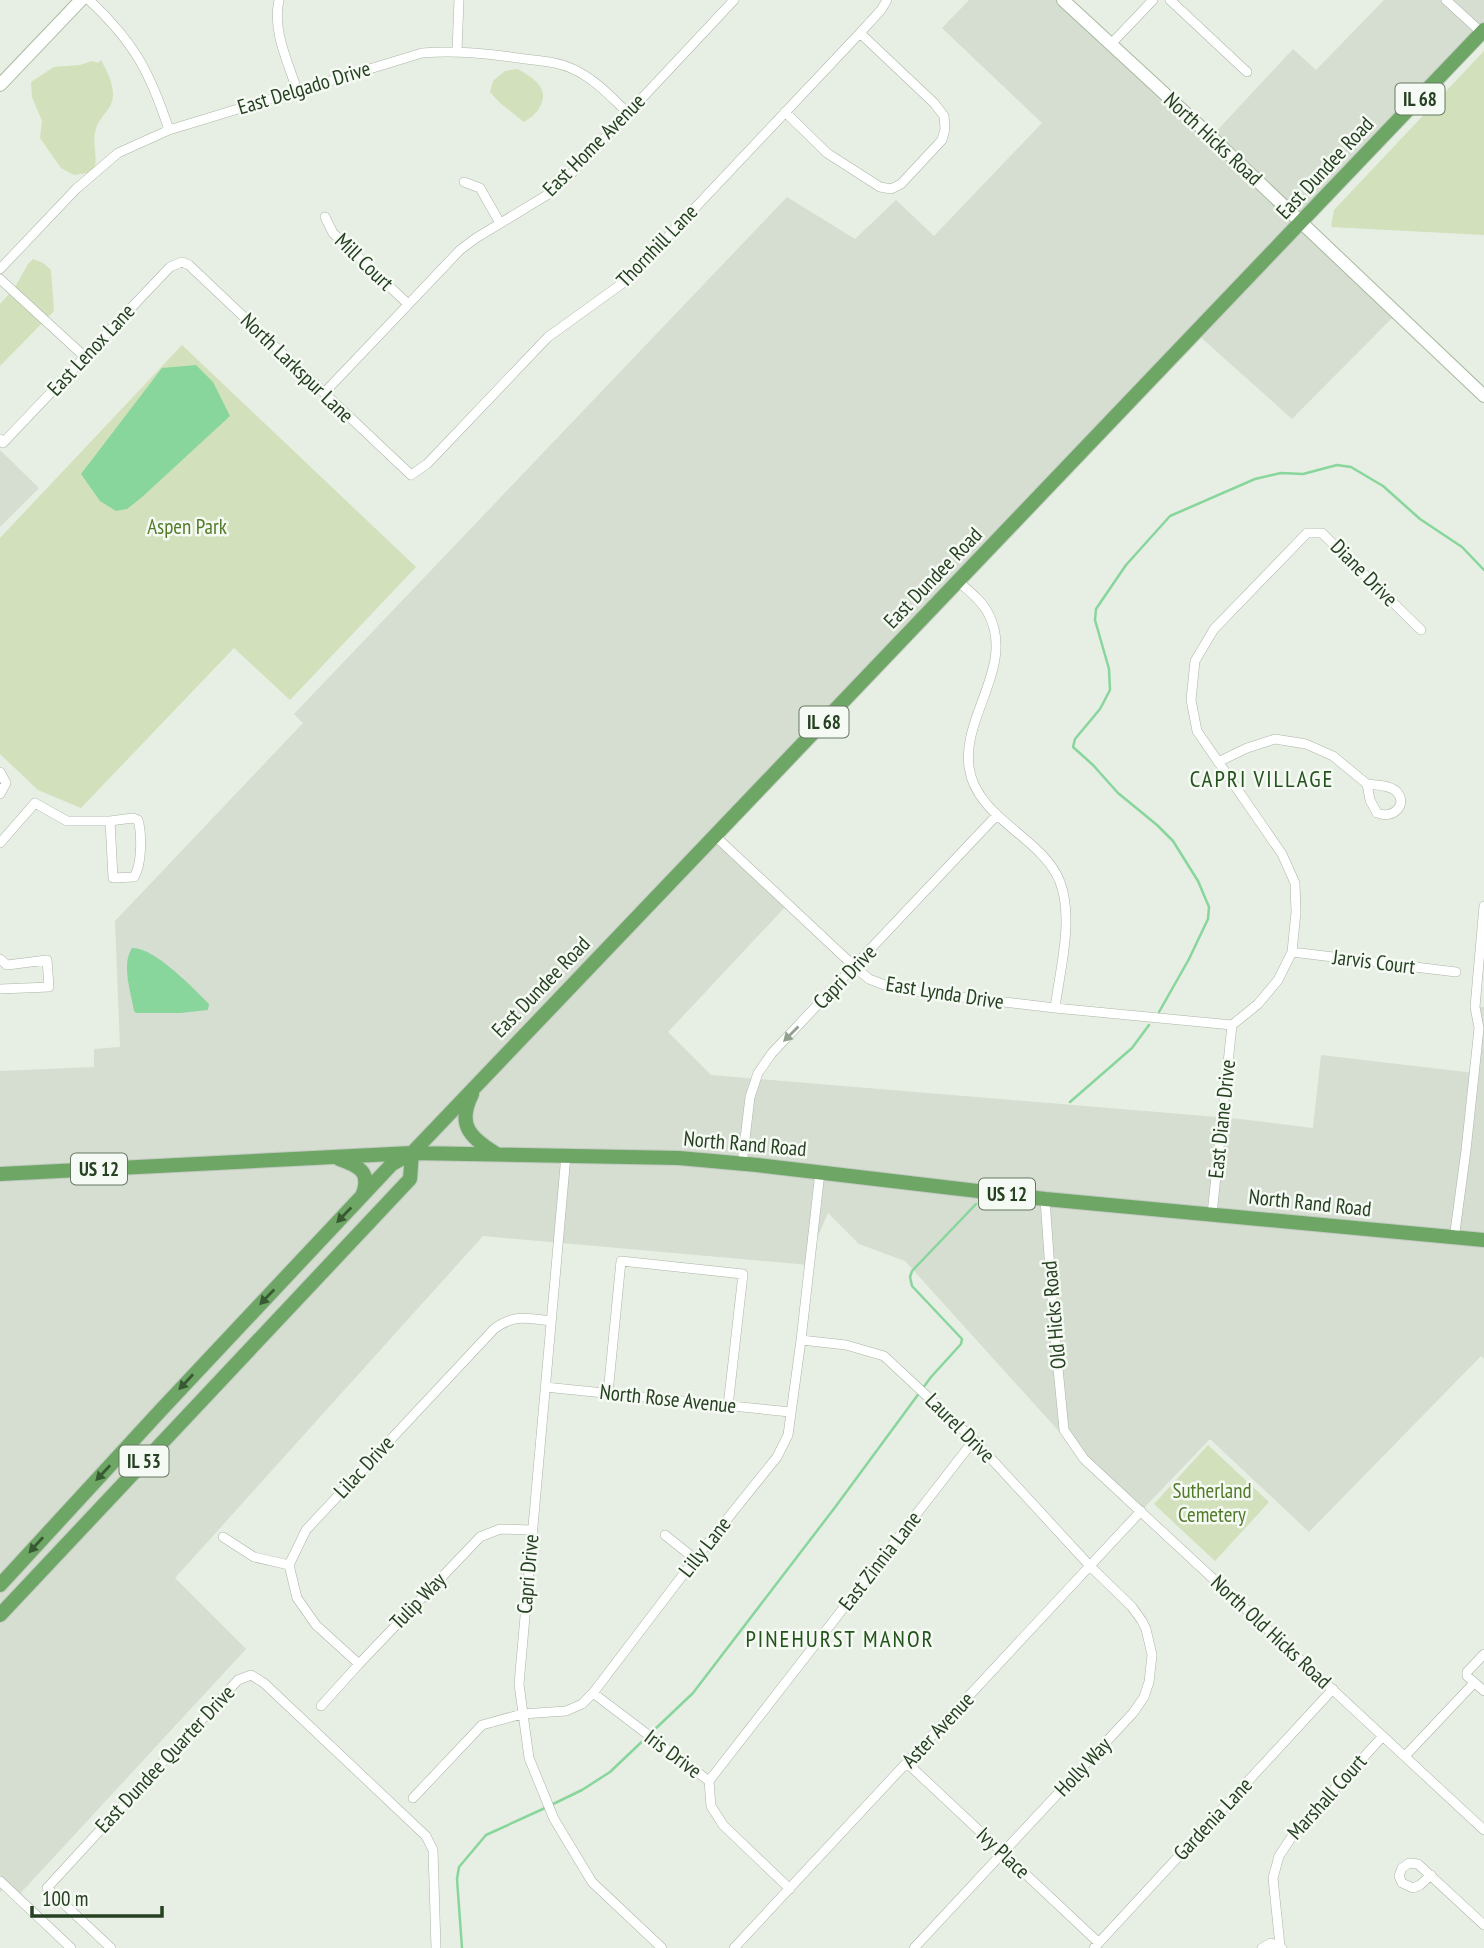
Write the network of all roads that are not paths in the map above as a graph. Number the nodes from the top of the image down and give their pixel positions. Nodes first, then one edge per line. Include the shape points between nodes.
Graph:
1 (81, 0) edge
2 (89, 0) edge
3 (279, 0) edge
4 (459, 0) edge
5 (734, 0) edge
6 (887, 0) edge
7 (1063, 0) edge
8 (1153, 0) edge
9 (1170, 0) edge
10 (1446, 0) edge
11 (1483, 32) edge
12 (860, 33) junction
13 (1111, 44) junction
14 (457, 51) junction
15 (1247, 72) dead end
16 (0, 85) edge
17 (297, 90) junction
18 (785, 112) junction
19 (628, 113) junction
20 (169, 130) junction
21 (464, 183) dead end
22 (325, 217) dead end
23 (500, 223) junction
24 (1302, 223) junction
25 (181, 262) joint
26 (0, 269) edge
27 (0, 279) edge
28 (408, 304) junction
29 (85, 357) junction
30 (324, 393) junction
31 (1484, 396) edge
32 (2, 441) edge
33 (411, 475) joint
34 (959, 582) junction
35 (1421, 630) dead end
36 (1218, 762) junction
37 (0, 772) edge
38 (1367, 784) dead end
39 (0, 794) edge
40 (997, 815) junction
41 (110, 821) junction
42 (714, 835) junction
43 (0, 843) edge
44 (1484, 905) edge
45 (1292, 952) junction
46 (0, 958) edge
47 (855, 967) junction
48 (1456, 972) dead end
49 (0, 989) edge
50 (1479, 1007) edge
51 (1055, 1008) junction
52 (1233, 1025) junction
53 (477, 1085) junction
54 (412, 1153) junction
55 (496, 1154) junction
56 (566, 1155) junction
57 (334, 1157) junction
58 (742, 1164) junction
59 (820, 1172) junction
60 (0, 1174) edge
61 (362, 1196) junction
62 (1045, 1199) junction
63 (1212, 1214) junction
64 (1454, 1238) junction
65 (1484, 1240) edge
66 (551, 1321) junction
67 (801, 1340) junction
68 (545, 1387) junction
69 (608, 1393) junction
70 (728, 1406) junction
71 (790, 1412) junction
72 (1064, 1430) joint
73 (974, 1440) junction
74 (1141, 1511) junction
75 (532, 1530) junction
76 (665, 1535) dead end
77 (223, 1537) dead end
78 (695, 1559) junction
79 (289, 1565) junction
80 (1090, 1566) junction
81 (0, 1585) edge
82 (0, 1615) edge
83 (1484, 1654) edge
84 (359, 1664) junction
85 (1474, 1683) junction
86 (1333, 1689) junction
87 (1484, 1691) edge
88 (593, 1693) junction
89 (321, 1706) dead end
90 (522, 1714) junction
91 (1383, 1736) junction
92 (1405, 1756) junction
93 (906, 1763) junction
94 (709, 1781) junction
95 (413, 1798) dead end
96 (1484, 1829) edge
97 (1002, 1852) junction
98 (1431, 1875) dead end
99 (0, 1881) edge
100 (790, 1889) junction
101 (1484, 1925) edge
102 (1096, 1945) edge
103 (1281, 1947) edge
104 (71, 1948) edge
105 (111, 1948) edge
106 (436, 1948) edge
107 (662, 1948) edge
108 (734, 1948) edge
109 (914, 1948) edge
110 (1262, 1948) edge

1 - 16 main road
2 - 20 street via 138,56
3 - 17 street via 279,36
4 - 14 street
5 - 19 street, East Home Avenue
6 - 12 street, Thornhill Lane
7 - 13 main road, North Hicks Road
8 - 13 street
9 - 15 street
10 - 11 street
11 - 24 main road, East Dundee Road / IL 68
12 - 18 street, Thornhill Lane
12 - 18 street via 944,116 942,139 901,184 891,190 880,187 827,153
13 - 24 main road, North Hicks Road
14 - 17 street, East Delgado Drive via 422,53
14 - 19 street, East Delgado Drive via 569,67 595,82
17 - 20 street, East Delgado Drive
18 - 33 street, Thornhill Lane via 627,280 548,337 427,464
19 - 23 street, East Home Avenue via 570,176
20 - 26 street, East Delgado Drive via 118,153 76,189
21 - 23 street via 480,188
22 - 28 street, Mill Court via 333,233
23 - 28 street, East Home Avenue via 460,250
24 - 31 main road, North Hicks Road
24 - 34 main road, East Dundee Road / IL 68
25 - 29 street, East Lenox Lane via 170,267
25 - 30 street, North Larkspur Lane via 190,265
27 - 29 street
28 - 30 street, East Home Avenue
29 - 32 street, East Lenox Lane
30 - 33 street, North Larkspur Lane
34 - 40 street via 988,612 994,631 991,678 968,749 977,790
34 - 42 main road, East Dundee Road / IL 68
35 - 36 street, Diane Drive via 1322,533 1307,533 1214,629 1195,661 1191,700 1197,731
36 - 38 street via 1275,739 1306,744 1333,756
36 - 45 street via 1282,854 1295,883
37 - 39 street via 6,783
40 - 47 street, Capri Drive
40 - 51 street via 1046,859 1060,881 1067,916
41 - 41 street via 113,878 134,877 139,870 138,820
41 - 43 street via 67,821 36,803
42 - 47 street, East Lynda Drive
42 - 53 main road, East Dundee Road / IL 68
44 - 50 street
45 - 48 street, Jarvis Court
45 - 52 street via 1272,988
46 - 49 street via 7,965 47,960 49,987
47 - 51 street, East Lynda Drive via 869,979 895,989
47 -> 58 street, Capri Drive via 758,1073 750,1097
50 - 64 street
51 - 52 street, East Lynda Drive
52 - 63 street, East Diane Drive
53 - 54 main road, East Dundee Road / IL 68
53 - 55 main road via 466,1106 467,1128
54 - 55 main road, North Rand Road / US 12
54 - 57 main road, North Rand Road / US 12
54 - 61 main road, East Dundee Road / IL 53 via 393,1164
54 - 82 main road, East Dundee Road / IL 53 via 410,1179
55 - 56 main road, North Rand Road / US 12
56 - 58 main road, North Rand Road / US 12
56 - 66 street, Capri Drive
57 - 60 main road, North Rand Road / US 12
57 - 61 main road via 354,1164 366,1176
58 - 59 main road, North Rand Road / US 12
59 - 62 main road, North Rand Road / US 12
59 - 67 street, Lilly Lane
61 -> 81 main road, East Dundee Road / IL 53
62 - 63 main road, North Rand Road / US 12
62 - 72 street, Old Hicks Road
63 - 64 main road, North Rand Road / US 12
64 - 65 main road, North Rand Road / US 12
66 - 68 street, Capri Drive
66 - 79 street, Lilac Drive via 519,1317 494,1329 306,1530
67 - 71 street, Lilly Lane
67 - 73 street, Laurel Drive via 846,1345 884,1356
68 - 69 street, North Rose Avenue
68 - 75 street, Capri Drive
69 - 70 street, North Rose Avenue
69 - 70 street via 621,1261 743,1274
70 - 71 street, North Rose Avenue
71 - 78 street, Lilly Lane via 788,1435 776,1457
72 - 74 street, North Old Hicks Road via 1083,1459
73 - 80 street, Laurel Drive
73 - 94 street, East Zinnia Lane
74 - 80 street, Aster Avenue
74 - 86 street, North Old Hicks Road
75 - 84 street, Tulip Way via 500,1529 480,1537
75 - 90 street, Capri Drive via 519,1684
76 - 78 street
77 - 79 street via 254,1557
78 - 88 street, Lilly Lane
79 - 84 street via 298,1598 316,1625
80 - 93 street, Aster Avenue
80 - 97 street, Holly Way via 1142,1620 1152,1655 1149,1682 1133,1713
83 - 85 street via 1468,1672
84 - 89 street, Tulip Way
85 - 87 street
85 - 92 street
86 - 91 street, North Old Hicks Road
86 - 102 street, Gardenia Lane
88 - 90 street, Lilly Lane via 566,1711
88 - 94 street, Iris Drive
90 - 95 street, Lilly Lane via 482,1725
90 - 107 street, Capri Drive via 530,1758 554,1819 592,1882
91 - 92 street, North Old Hicks Road
91 - 103 street, Marshall Court via 1295,1832 1279,1856 1273,1878
92 - 96 street, North Old Hicks Road
93 - 97 street, Ivy Place
93 - 100 street, Aster Avenue
94 - 100 street, Iris Drive via 711,1806 723,1825
97 - 102 street, Ivy Place
97 - 109 street, Holly Way
98 - 101 street
99 - 104 street
100 - 108 street, Aster Avenue
103 - 110 street, Marshall Court via 1271,1943
105 - 106 street, East Dundee Quarter Drive via 47,1888 238,1680 251,1675 426,1836 433,1850

